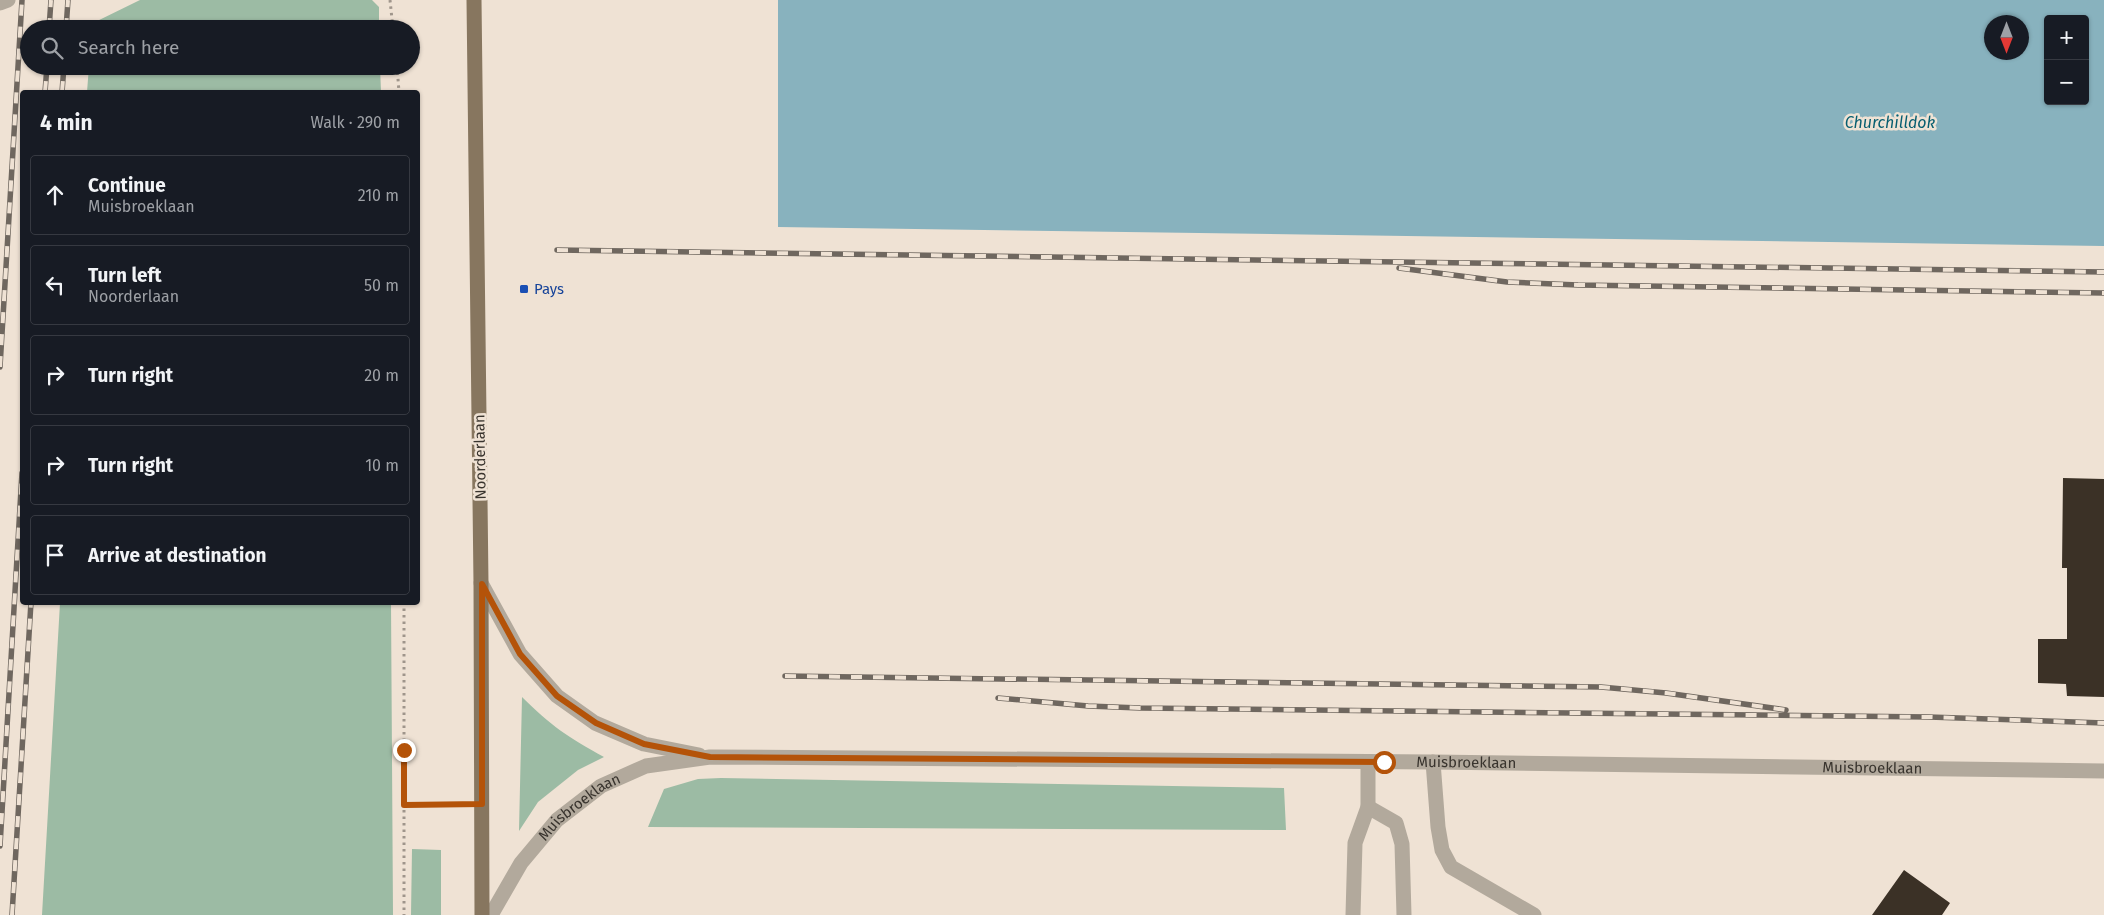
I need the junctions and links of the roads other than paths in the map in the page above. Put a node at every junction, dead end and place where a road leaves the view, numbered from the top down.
1 (8, 0) edge
2 (474, 0) edge
3 (0, 3) edge
4 (482, 584) junction
5 (710, 757) junction
6 (1368, 762) junction
7 (1433, 762) junction
8 (2104, 771) edge
9 (1368, 807) junction
10 (482, 915) edge
11 (491, 915) edge
12 (1353, 915) edge
13 (1404, 915) edge
14 (1534, 915) edge

1 - 3 street
2 - 4 main road, Noorderlaan
4 - 5 street, Muisbroeklaan
4 - 10 main road, Noorderlaan
5 - 6 street, Muisbroeklaan
5 - 11 street, Muisbroeklaan
6 - 7 street, Muisbroeklaan
6 - 9 street
7 - 8 street, Muisbroeklaan
7 - 14 street
9 - 12 street
9 - 13 street

